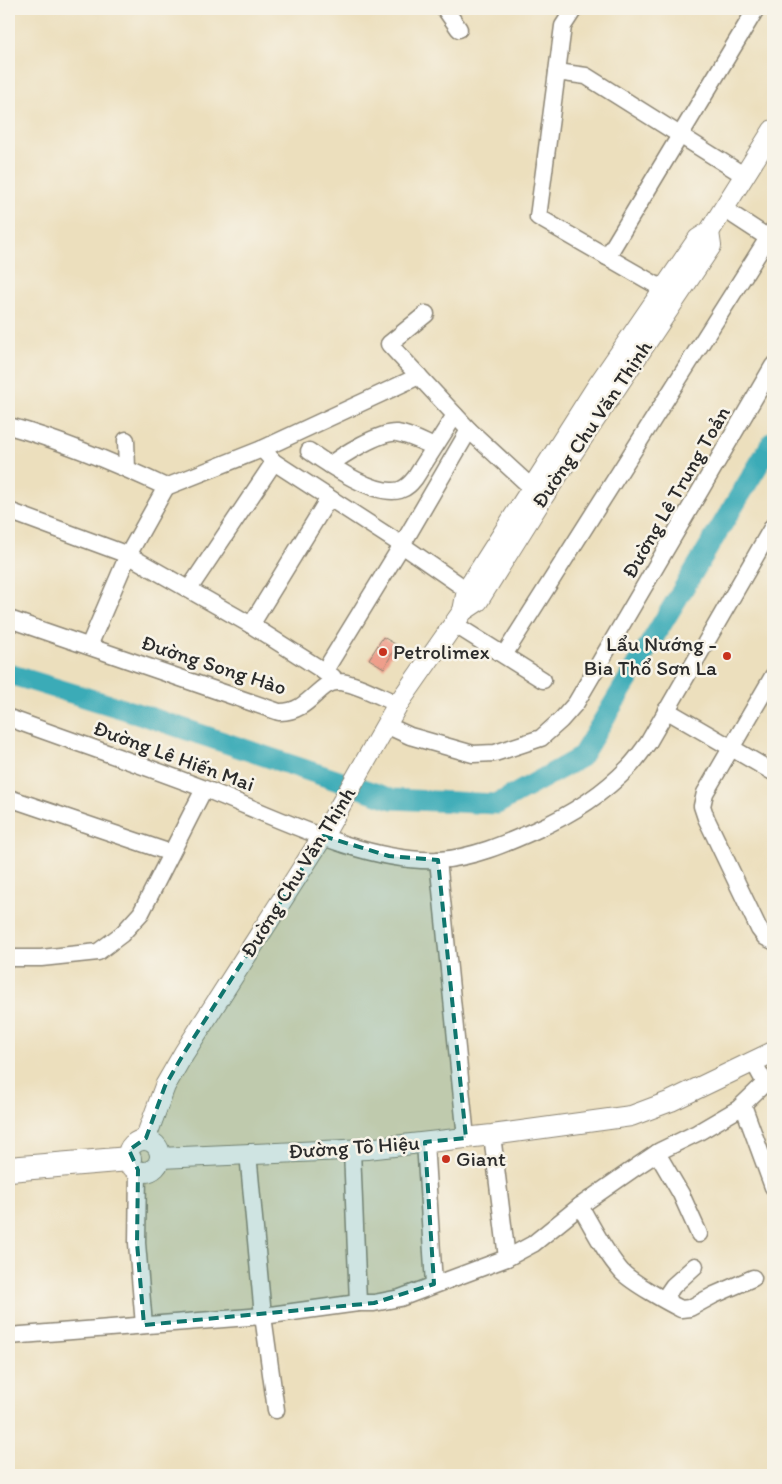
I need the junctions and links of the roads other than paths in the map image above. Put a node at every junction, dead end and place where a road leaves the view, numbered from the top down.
1 (444, 9) edge
2 (574, 9) edge
3 (756, 9) edge
4 (459, 29) dead end
5 (557, 72) junction
6 (773, 130) edge
7 (680, 136) junction
8 (745, 176) junction
9 (724, 209) junction
10 (709, 232) junction
11 (772, 236) edge
12 (607, 257) junction
13 (663, 289) junction
14 (426, 314) dead end
15 (773, 366) edge
16 (419, 376) junction
17 (455, 415) junction
18 (9, 426) edge
19 (470, 430) junction
20 (126, 440) dead end
21 (434, 447) junction
22 (262, 449) junction
23 (309, 451) dead end
24 (274, 462) junction
25 (330, 465) junction
26 (127, 469) junction
27 (166, 487) junction
28 (532, 488) junction
29 (328, 498) junction
30 (9, 511) edge
31 (773, 526) edge
32 (402, 546) junction
33 (128, 556) junction
34 (189, 589) junction
35 (467, 590) junction
36 (459, 618) junction
37 (9, 619) edge
38 (251, 625) junction
39 (89, 646) junction
40 (504, 655) junction
41 (324, 672) junction
42 (543, 680) dead end
43 (339, 681) junction
44 (771, 683) edge
45 (398, 704) junction
46 (666, 710) junction
47 (9, 718) edge
48 (386, 725) junction
49 (731, 748) junction
50 (773, 772) edge
51 (204, 789) junction
52 (9, 798) edge
53 (325, 831) junction
54 (171, 853) junction
55 (438, 860) junction
56 (773, 941) edge
57 (9, 958) edge
58 (773, 1052) edge
59 (754, 1061) junction
60 (769, 1087) edge
61 (743, 1105) junction
62 (492, 1135) junction
63 (466, 1138) junction
64 (145, 1140) junction
65 (425, 1142) junction
66 (352, 1150) junction
67 (248, 1153) junction
68 (657, 1153) junction
69 (160, 1158) junction
70 (134, 1165) junction
71 (9, 1169) edge
72 (773, 1186) edge
73 (580, 1206) junction
74 (699, 1234) dead end
75 (507, 1258) junction
76 (695, 1266) dead end
77 (753, 1278) dead end
78 (434, 1284) junction
79 (664, 1299) junction
80 (358, 1304) junction
81 (263, 1316) junction
82 (144, 1325) junction
83 (9, 1336) edge
84 (276, 1410) dead end

1 - 4 street
2 - 5 street
3 - 7 street
5 - 7 street
5 - 12 street
6 - 8 main road, Đường Chu Văn Thịnh
7 - 8 street
7 - 12 street
8 - 9 main road, Đường Chu Văn Thịnh
9 - 10 main road, Đường Chu Văn Thịnh
9 - 11 street
10 - 13 main road, Đường Chu Văn Thịnh
10 - 36 main road, Đường Chu Văn Thịnh
11 - 40 street
12 - 13 street
13 - 28 main road, Đường Chu Văn Thịnh
14 - 16 street
15 - 48 street, Đường Lê Trung Toản
16 - 17 street
16 - 22 street
17 - 19 street
17 - 21 street
18 - 26 street
19 - 28 street
19 - 32 street
20 - 26 street
21 - 25 street
21 - 25 street
22 - 24 street
22 - 27 street
23 - 25 street
24 - 29 street
24 - 34 street
26 - 27 street
27 - 33 street
28 - 35 main road, Đường Chu Văn Thịnh
29 - 32 street
29 - 38 street
30 - 33 street
31 - 46 street, Đường Lê Hiến Mai
32 - 35 street
32 - 41 street
33 - 34 street
33 - 39 street
34 - 38 street
35 - 36 main road, Đường Chu Văn Thịnh
36 - 40 street
36 - 45 main road, Đường Chu Văn Thịnh
37 - 39 street, Đường Song Hào
38 - 41 street
39 - 43 street, Đường Song Hào
40 - 42 street
41 - 43 street
43 - 45 street
44 - 49 street
45 - 48 main road, Đường Chu Văn Thịnh
46 - 49 street
46 - 55 street, Đường Lê Hiến Mai
47 - 51 street, Đường Lê Hiến Mai
48 - 53 main road, Đường Chu Văn Thịnh
49 - 50 street
49 - 56 street
51 - 53 street, Đường Lê Hiến Mai
51 - 54 street
52 - 54 street
53 - 55 street, Đường Lê Hiến Mai
53 - 64 main road, Đường Chu Văn Thịnh
54 - 57 street
55 - 63 street
58 - 59 main road, Đường Tô Hiệu
59 - 60 street
59 - 62 main road, Đường Tô Hiệu
60 - 61 street
61 - 68 street
61 - 72 street
62 - 63 main road, Đường Tô Hiệu
62 - 75 street
63 - 65 main road, Đường Tô Hiệu
64 - 69 main road
64 - 70 main road
65 - 66 main road, Đường Tô Hiệu
65 - 78 street
66 - 67 main road, Đường Tô Hiệu
66 - 80 street
67 - 69 main road, Đường Tô Hiệu
67 - 81 street
68 - 73 street
68 - 74 street
69 - 70 main road
70 - 71 highway
70 - 82 street
73 - 75 street
73 - 79 street
75 - 78 street
76 - 79 street
77 - 79 street
78 - 80 street
80 - 81 street
81 - 82 street
81 - 84 street
82 - 83 street

